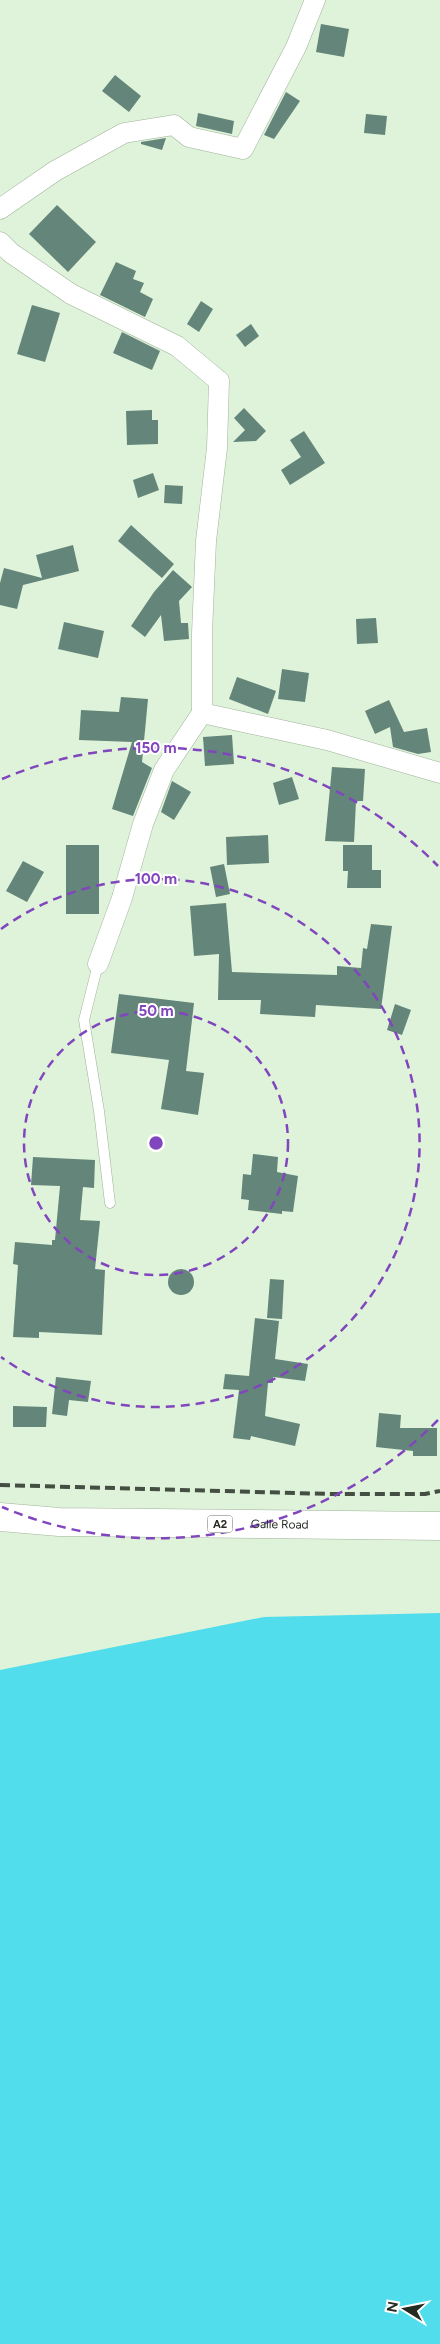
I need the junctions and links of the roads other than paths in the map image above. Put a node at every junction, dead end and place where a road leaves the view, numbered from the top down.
1 (315, 0) edge
2 (0, 209) edge
3 (0, 242) edge
4 (202, 713) junction
5 (440, 773) edge
6 (98, 964) joint
7 (110, 1203) dead end
8 (0, 1517) edge
9 (440, 1526) edge

1 - 2 street
3 - 4 street
4 - 5 street
4 - 6 street
6 - 7 lane
8 - 9 highway, Galle Road / A2

